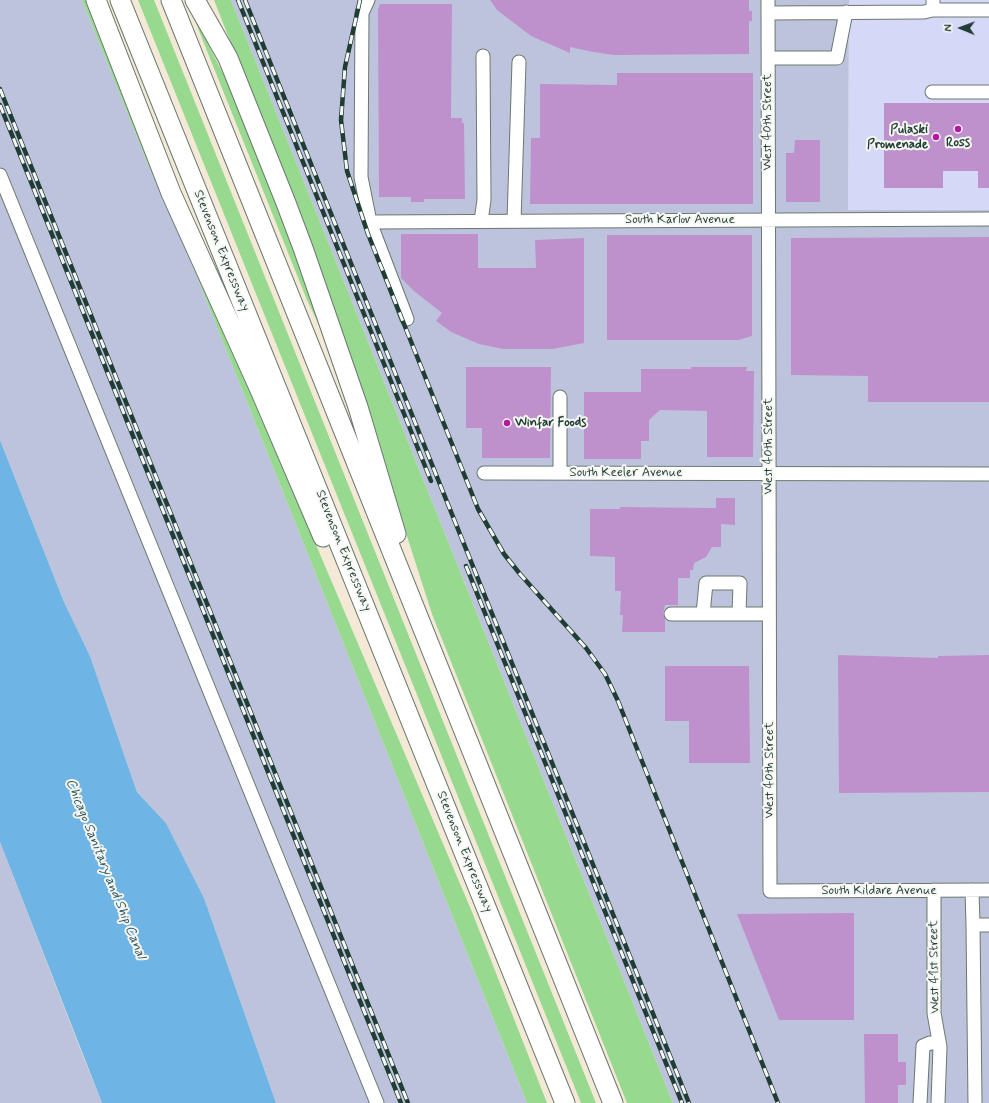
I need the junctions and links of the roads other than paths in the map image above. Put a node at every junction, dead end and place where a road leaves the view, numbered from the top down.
1 (120, 0) edge
2 (170, 0) edge
3 (194, 0) edge
4 (208, 0) edge
5 (368, 0) edge
6 (768, 0) edge
7 (933, 5) edge
8 (961, 5) edge
9 (99, 6) edge
10 (989, 10) edge
11 (846, 12) junction
12 (768, 14) junction
13 (483, 56) dead end
14 (768, 58) junction
15 (520, 62) dead end
16 (932, 92) dead end
17 (989, 92) edge
18 (248, 108) junction
19 (0, 175) edge
20 (989, 219) edge
21 (768, 220) junction
22 (482, 221) junction
23 (514, 221) junction
24 (370, 222) junction
25 (407, 318) dead end
26 (560, 397) dead end
27 (484, 473) dead end
28 (560, 473) junction
29 (769, 474) junction
30 (989, 474) edge
31 (671, 614) dead end
32 (703, 614) junction
33 (739, 614) junction
34 (769, 614) junction
35 (418, 618) junction
36 (388, 664) junction
37 (934, 890) junction
38 (972, 890) junction
39 (989, 890) edge
40 (770, 891) joint
41 (973, 925) junction
42 (989, 925) edge
43 (939, 1044) junction
44 (376, 1103) edge
45 (565, 1103) edge
46 (613, 1103) edge
47 (920, 1103) edge
48 (938, 1103) edge
49 (975, 1103) edge

1 - 36 highway, Stevenson Expressway
2 - 35 highway
3 - 18 highway
4 - 18 highway
5 - 24 street
6 - 12 street, West 40th Street
7 - 8 street
7 - 11 street
8 - 10 street
9 - 36 highway
11 - 12 street
11 - 14 street
12 - 14 street, West 40th Street
13 - 22 street
14 - 21 street, West 40th Street
15 - 23 street
16 - 17 street
18 - 35 highway
19 - 44 street
20 - 21 street, South Karlov Avenue
21 - 23 street, South Karlov Avenue
21 - 29 street, West 40th Street
22 - 23 street, South Karlov Avenue
22 - 24 street, South Karlov Avenue
24 - 25 street
26 - 28 street
27 - 28 street, South Keeler Avenue
28 - 29 street, South Keeler Avenue
29 - 30 street, South Keeler Avenue
29 - 34 street, West 40th Street
31 - 32 street
32 - 33 street
32 - 33 street
33 - 34 street
34 - 40 street, West 40th Street
35 - 46 highway
36 - 45 highway, Stevenson Expressway
37 - 38 street, South Kildare Avenue
37 - 40 street, South Kildare Avenue
37 - 43 street, West 41st Street
38 - 39 street, South Kildare Avenue
38 - 41 street
41 - 42 street
41 - 49 street
43 - 47 street
43 - 48 street, West 41st Street

